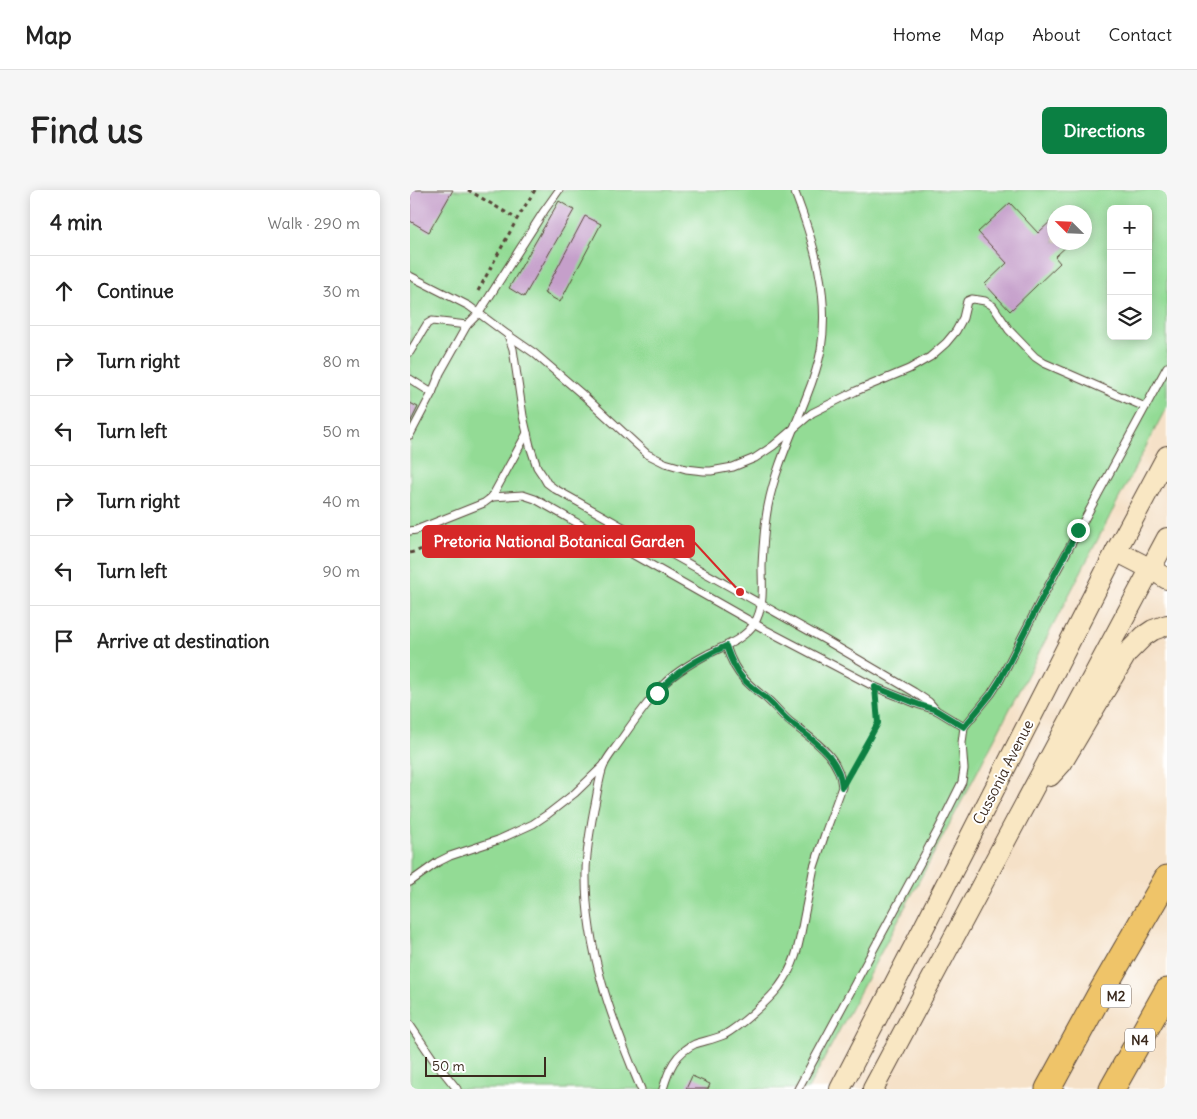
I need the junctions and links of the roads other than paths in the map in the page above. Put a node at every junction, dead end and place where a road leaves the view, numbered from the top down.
1 (559, 190) edge
2 (794, 190) edge
3 (410, 276) edge
4 (479, 313) junction
5 (467, 325) junction
6 (508, 335) junction
7 (410, 352) edge
8 (1167, 367) edge
9 (410, 378) edge
10 (432, 393) junction
11 (1146, 407) junction
12 (795, 426) junction
13 (527, 433) junction
14 (410, 435) edge
15 (1167, 456) edge
16 (492, 498) junction
17 (410, 531) edge
18 (1167, 538) edge
19 (1116, 551) junction
20 (1159, 574) edge
21 (762, 605) junction
22 (754, 624) junction
23 (1167, 625) edge
24 (726, 646) junction
25 (936, 710) junction
26 (964, 727) junction
27 (604, 764) junction
28 (1033, 788) junction
29 (1167, 878) edge
30 (410, 882) edge
31 (1167, 904) edge
32 (1167, 991) edge
33 (410, 1025) edge
34 (457, 1089) edge
35 (641, 1089) edge
36 (662, 1089) edge
37 (798, 1089) edge
38 (840, 1089) edge
39 (873, 1089) edge
40 (1048, 1089) edge
41 (1064, 1089) edge
42 (1112, 1089) edge

1 - 4 lane
2 - 12 lane
3 - 4 lane
4 - 5 lane
4 - 6 lane
5 - 7 lane
5 - 10 lane
6 - 12 lane
6 - 13 lane
8 - 11 lane
9 - 10 lane
10 - 14 lane
11 - 12 lane
11 - 26 lane
12 - 21 lane
13 - 16 lane
13 - 21 lane
15 - 19 main road, Cussonia Avenue
16 - 17 lane
16 - 22 lane
18 - 20 main road
19 - 20 main road
19 - 38 main road, Cussonia Avenue
20 - 28 main road
21 - 22 lane
21 - 25 lane
22 - 24 lane
22 - 25 lane
23 - 28 main road
24 - 27 lane
24 - 36 lane
25 - 26 lane
26 - 37 lane
27 - 30 lane
27 - 35 lane
28 - 39 main road
29 - 40 highway
31 - 41 highway, M2
32 - 42 highway, N4
33 - 34 lane

